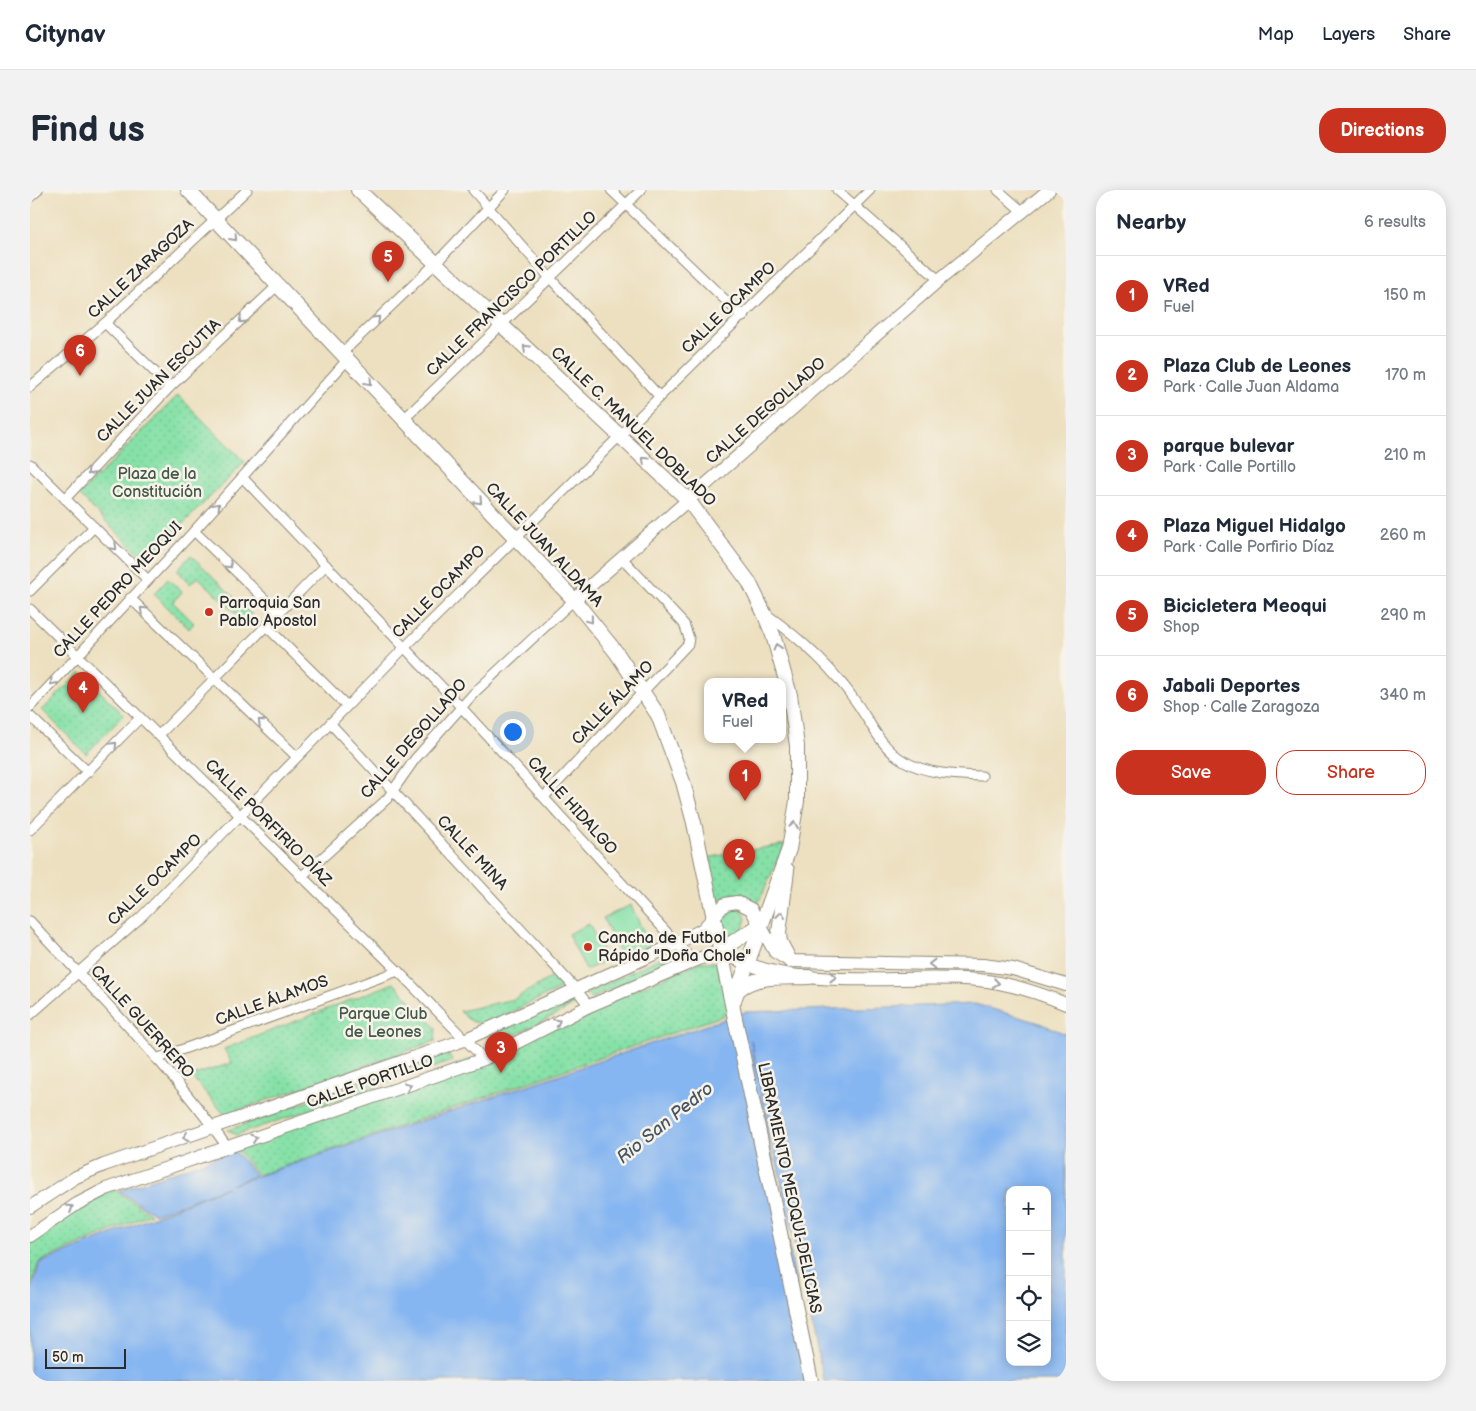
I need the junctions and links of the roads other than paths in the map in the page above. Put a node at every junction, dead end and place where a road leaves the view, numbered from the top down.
1 (38, 190) edge
2 (188, 190) edge
3 (247, 190) edge
4 (358, 190) edge
5 (473, 190) edge
6 (505, 190) edge
7 (611, 190) edge
8 (641, 190) edge
9 (837, 190) edge
10 (870, 190) edge
11 (998, 190) edge
12 (1048, 190) edge
13 (30, 197) edge
14 (626, 205) junction
15 (854, 205) junction
16 (488, 207) junction
17 (1022, 210) junction
18 (217, 218) junction
19 (436, 263) junction
20 (550, 278) junction
21 (939, 280) junction
22 (277, 286) junction
23 (743, 317) junction
24 (105, 323) junction
25 (502, 325) junction
26 (345, 356) junction
27 (30, 387) edge
28 (170, 387) junction
29 (659, 396) junction
30 (403, 420) junction
31 (619, 436) junction
32 (30, 464) edge
33 (243, 478) junction
34 (65, 499) junction
35 (688, 500) junction
36 (94, 527) junction
37 (194, 531) junction
38 (514, 538) junction
39 (622, 558) junction
40 (326, 565) junction
41 (148, 580) junction
42 (30, 591) edge
43 (130, 598) junction
44 (574, 600) junction
45 (30, 609) edge
46 (764, 613) junction
47 (279, 614) junction
48 (266, 626) junction
49 (404, 648) junction
50 (76, 656) junction
51 (215, 678) junction
52 (786, 678) edge
53 (786, 678) edge
54 (644, 692) junction
55 (346, 705) junction
56 (30, 707) edge
57 (461, 707) junction
58 (140, 718) junction
59 (32, 721) edge
60 (330, 723) junction
61 (159, 735) junction
62 (296, 756) junction
63 (88, 772) junction
64 (982, 776) dead end
65 (393, 791) junction
66 (544, 797) junction
67 (240, 816) junction
68 (30, 830) edge
69 (789, 849) junction
70 (301, 877) junction
71 (713, 917) junction
72 (30, 921) edge
73 (759, 926) junction
74 (676, 944) junction
75 (720, 950) junction
76 (692, 960) junction
77 (790, 961) junction
78 (746, 965) junction
79 (398, 971) junction
80 (78, 973) junction
81 (809, 977) junction
82 (1066, 985) edge
83 (576, 989) junction
84 (735, 1000) junction
85 (1066, 1004) edge
86 (589, 1006) junction
87 (30, 1016) edge
88 (464, 1040) junction
89 (156, 1059) junction
90 (484, 1059) junction
91 (214, 1127) junction
92 (227, 1147) junction
93 (30, 1207) edge
94 (30, 1236) edge
95 (812, 1381) edge

1 - 13 street
2 - 18 main road, CALLE JUAN ALDAMA
3 - 18 street, CALLE ZARAGOZA
4 - 19 main road, CALLE C. MANUEL DOBLADO
5 - 16 street
6 - 16 street, CALLE PEDRO MEOQUI
7 - 14 street
8 - 14 street, CALLE FRANCISCO PORTILLO
9 - 15 street
10 - 15 street, CALLE OCAMPO
11 - 17 street
12 - 17 street, CALLE DEGOLLADO
14 - 20 street, CALLE FRANCISCO PORTILLO
14 - 23 street
15 - 21 street
15 - 23 street, CALLE OCAMPO
16 - 19 street, CALLE PEDRO MEOQUI
16 - 20 street
17 - 21 street, CALLE DEGOLLADO
18 -> 22 main road, CALLE JUAN ALDAMA
18 - 24 street, CALLE ZARAGOZA
19 - 25 main road, CALLE C. MANUEL DOBLADO
26 -> 19 street, CALLE PEDRO MEOQUI
20 - 25 street, CALLE FRANCISCO PORTILLO
20 - 29 street
21 - 35 street, CALLE DEGOLLADO
22 - 26 main road, CALLE JUAN ALDAMA
22 -> 28 street, CALLE JUAN ESCUTIA
23 - 29 street, CALLE OCAMPO
24 - 27 street, CALLE ZARAGOZA
24 - 28 street
25 - 30 street, CALLE FRANCISCO PORTILLO
31 -> 25 main road, CALLE C. MANUEL DOBLADO
26 -> 30 main road, CALLE JUAN ALDAMA
26 - 33 street, CALLE PEDRO MEOQUI
28 -> 34 street, CALLE JUAN ESCUTIA
29 - 31 street, CALLE OCAMPO
30 -> 38 main road, CALLE JUAN ALDAMA
35 -> 31 main road, CALLE C. MANUEL DOBLADO
31 - 38 street, CALLE OCAMPO
32 - 34 street
37 -> 33 street, CALLE PEDRO MEOQUI
33 - 40 street, CALLE HIDALGO
34 - 36 street
35 - 39 street, CALLE DEGOLLADO
35 - 46 main road, CALLE C. MANUEL DOBLADO
36 -> 41 street
36 - 42 street
37 - 41 street, CALLE PEDRO MEOQUI
37 -> 47 street
38 - 44 main road, CALLE JUAN ALDAMA
38 - 49 street, CALLE OCAMPO
39 - 44 street, CALLE DEGOLLADO
39 - 54 street, CALLE ÁLAMO
40 - 47 street
40 - 49 street, CALLE HIDALGO
41 - 43 street, CALLE PEDRO MEOQUI
43 - 50 street, CALLE PEDRO MEOQUI
51 -> 43 street
44 -> 54 main road, CALLE JUAN ALDAMA
44 - 57 street, CALLE DEGOLLADO
45 - 50 street, CALLE PORFIRIO DÍAZ
53 -> 46 main road, CALLE C. MANUEL DOBLADO
46 - 64 street
47 - 48 street
48 - 51 street
48 - 55 street
49 - 55 street, CALLE OCAMPO
49 - 57 street, CALLE HIDALGO
50 -> 56 street, CALLE PEDRO MEOQUI
50 - 58 street, CALLE PORFIRIO DÍAZ
51 - 61 street
62 -> 51 street
69 -> 52 main road, CALLE C. MANUEL DOBLADO
54 - 66 street, CALLE ÁLAMO
54 - 71 main road, CALLE JUAN ALDAMA
55 - 60 street, CALLE OCAMPO
57 - 65 street, CALLE DEGOLLADO
57 - 66 street, CALLE HIDALGO
58 - 61 street, CALLE PORFIRIO DÍAZ
63 -> 58 street
59 - 63 street
60 - 62 street, CALLE OCAMPO
60 - 65 street, CALLE MINA
61 - 67 street, CALLE PORFIRIO DÍAZ
62 - 67 street, CALLE OCAMPO
63 - 68 street
65 - 70 street, CALLE DEGOLLADO
65 - 83 street, CALLE MINA
66 - 74 street, CALLE HIDALGO
67 - 70 street, CALLE PORFIRIO DÍAZ
67 - 80 street, CALLE OCAMPO
69 - 73 main road, CALLE C. MANUEL DOBLADO
77 -> 69 main road
70 - 79 street, CALLE PORFIRIO DÍAZ
71 - 73 street, CALLE PORTILLO
71 - 74 street, CALLE PORTILLO
71 - 75 main road, CALLE JUAN ALDAMA
72 - 80 street, CALLE GUERRERO
73 - 75 main road
73 - 77 street, CALLE PORTILLO
73 - 78 main road, CALLE C. MANUEL DOBLADO
74 - 76 street, CALLE HIDALGO
74 - 83 street, CALLE PORTILLO
75 - 76 street, CALLE PORTILLO
75 - 78 street
75 - 84 main road, CALLE JUAN ALDAMA
76 - 86 street, CALLE PORTILLO
82 -> 77 street
78 - 81 street
78 - 84 main road, CALLE C. MANUEL DOBLADO
79 - 88 street, CALLE PORFIRIO DÍAZ
79 - 89 street, CALLE ÁLAMOS
80 - 87 street, CALLE OCAMPO
80 - 89 street, CALLE GUERRERO
81 - 84 main road
81 -> 85 street
83 - 86 street, CALLE MINA
83 - 88 street, CALLE PORTILLO
84 - 95 main road, LIBRAMIENTO MEOQUI-DELICIAS
90 -> 86 street, CALLE PORTILLO
88 - 90 street, CALLE PORFIRIO DÍAZ
88 - 91 street, CALLE PORTILLO
89 - 91 street, CALLE GUERRERO
92 -> 90 street, CALLE PORTILLO
91 - 92 street, CALLE GUERRERO
91 -> 93 street, CALLE PORTILLO
94 -> 92 street, CALLE PORTILLO

